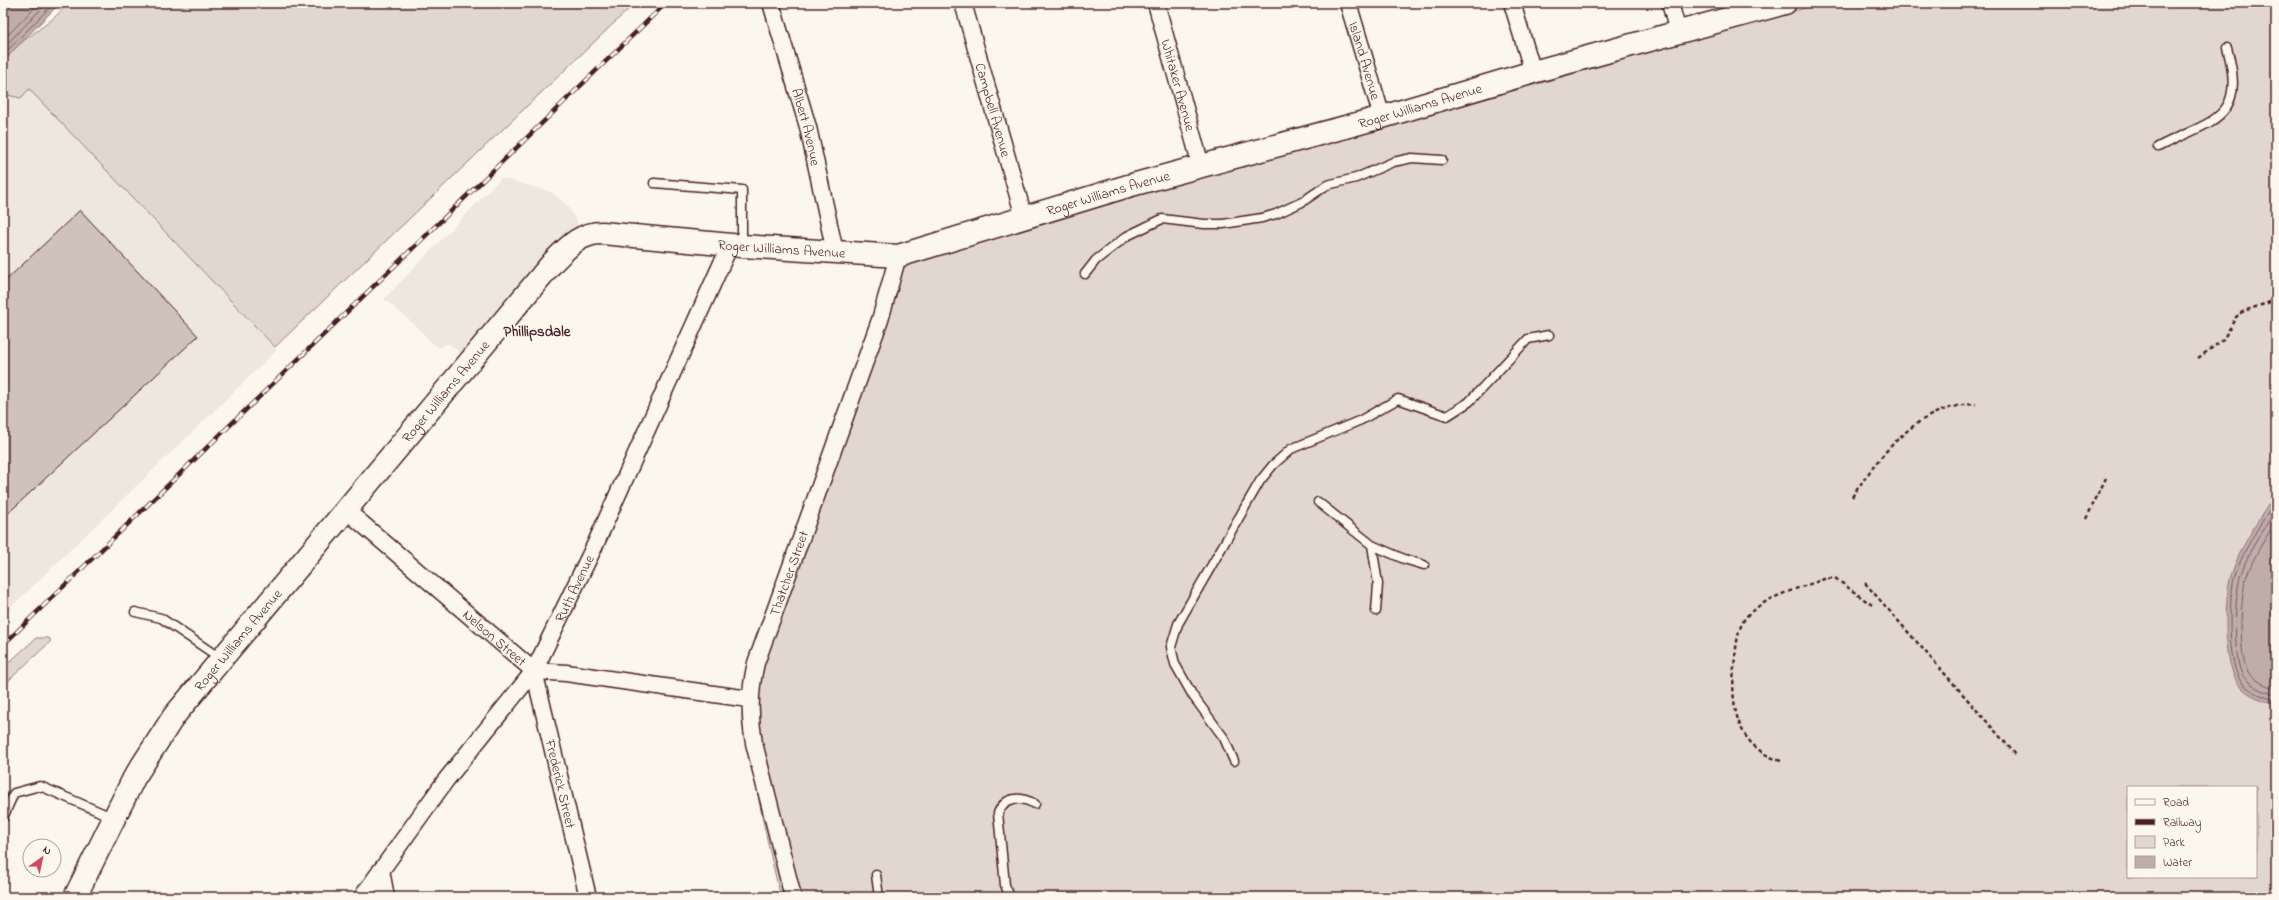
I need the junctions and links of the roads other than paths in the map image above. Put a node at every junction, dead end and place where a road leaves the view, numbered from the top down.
1 (771, 3) edge
2 (964, 3) edge
3 (1156, 3) edge
4 (1348, 3) edge
5 (1512, 3) edge
6 (1670, 3) edge
7 (1785, 3) edge
8 (1678, 32) junction
9 (2227, 48) dead end
10 (1533, 72) junction
11 (1382, 117) junction
12 (2158, 147) dead end
13 (1442, 160) dead end
14 (1201, 166) junction
15 (654, 183) dead end
16 (1024, 217) junction
17 (736, 246) junction
18 (835, 252) junction
19 (898, 256) junction
20 (1085, 274) dead end
21 (1549, 335) dead end
22 (1318, 502) dead end
23 (346, 510) junction
24 (1372, 545) junction
25 (1424, 565) dead end
26 (1376, 611) dead end
27 (135, 612) dead end
28 (220, 658) junction
29 (534, 671) junction
30 (750, 699) junction
31 (1234, 760) dead end
32 (1035, 804) dead end
33 (3, 818) edge
34 (114, 818) junction
35 (380, 870) junction
36 (876, 875) dead end
37 (74, 897) edge
38 (362, 897) edge
39 (386, 897) edge
40 (588, 897) edge
41 (793, 897) edge
42 (879, 897) edge
43 (1010, 897) edge

1 - 18 street, Albert Avenue
2 - 16 street, Campbell Avenue
3 - 14 street, Whitaker Avenue
4 - 11 street, Island Avenue
5 - 10 street
6 - 8 street
7 - 8 main road, Roger Williams Avenue
8 - 10 main road, Roger Williams Avenue
9 - 12 lane
10 - 11 main road, Roger Williams Avenue
11 - 14 main road, Roger Williams Avenue
13 - 20 lane
14 - 16 main road, Roger Williams Avenue
15 - 17 lane
16 - 19 main road, Roger Williams Avenue
17 - 18 main road, Roger Williams Avenue
17 - 23 main road, Roger Williams Avenue
17 - 29 street, Ruth Avenue
18 - 19 main road, Roger Williams Avenue
19 - 30 street, Thatcher Street
21 - 31 lane
22 - 24 lane
23 - 28 main road, Roger Williams Avenue
23 - 29 street, Nelson Street
24 - 25 lane
24 - 26 lane
27 - 28 lane
28 - 34 main road, Roger Williams Avenue
29 - 30 street, Nelson Street
29 - 35 street, Ruth Avenue
29 - 40 street, Frederick Street
30 - 41 street, Thatcher Street
32 - 43 lane
33 - 34 lane
34 - 37 main road, Roger Williams Avenue
35 - 38 street, Ruth Avenue
35 - 39 street
36 - 42 lane

